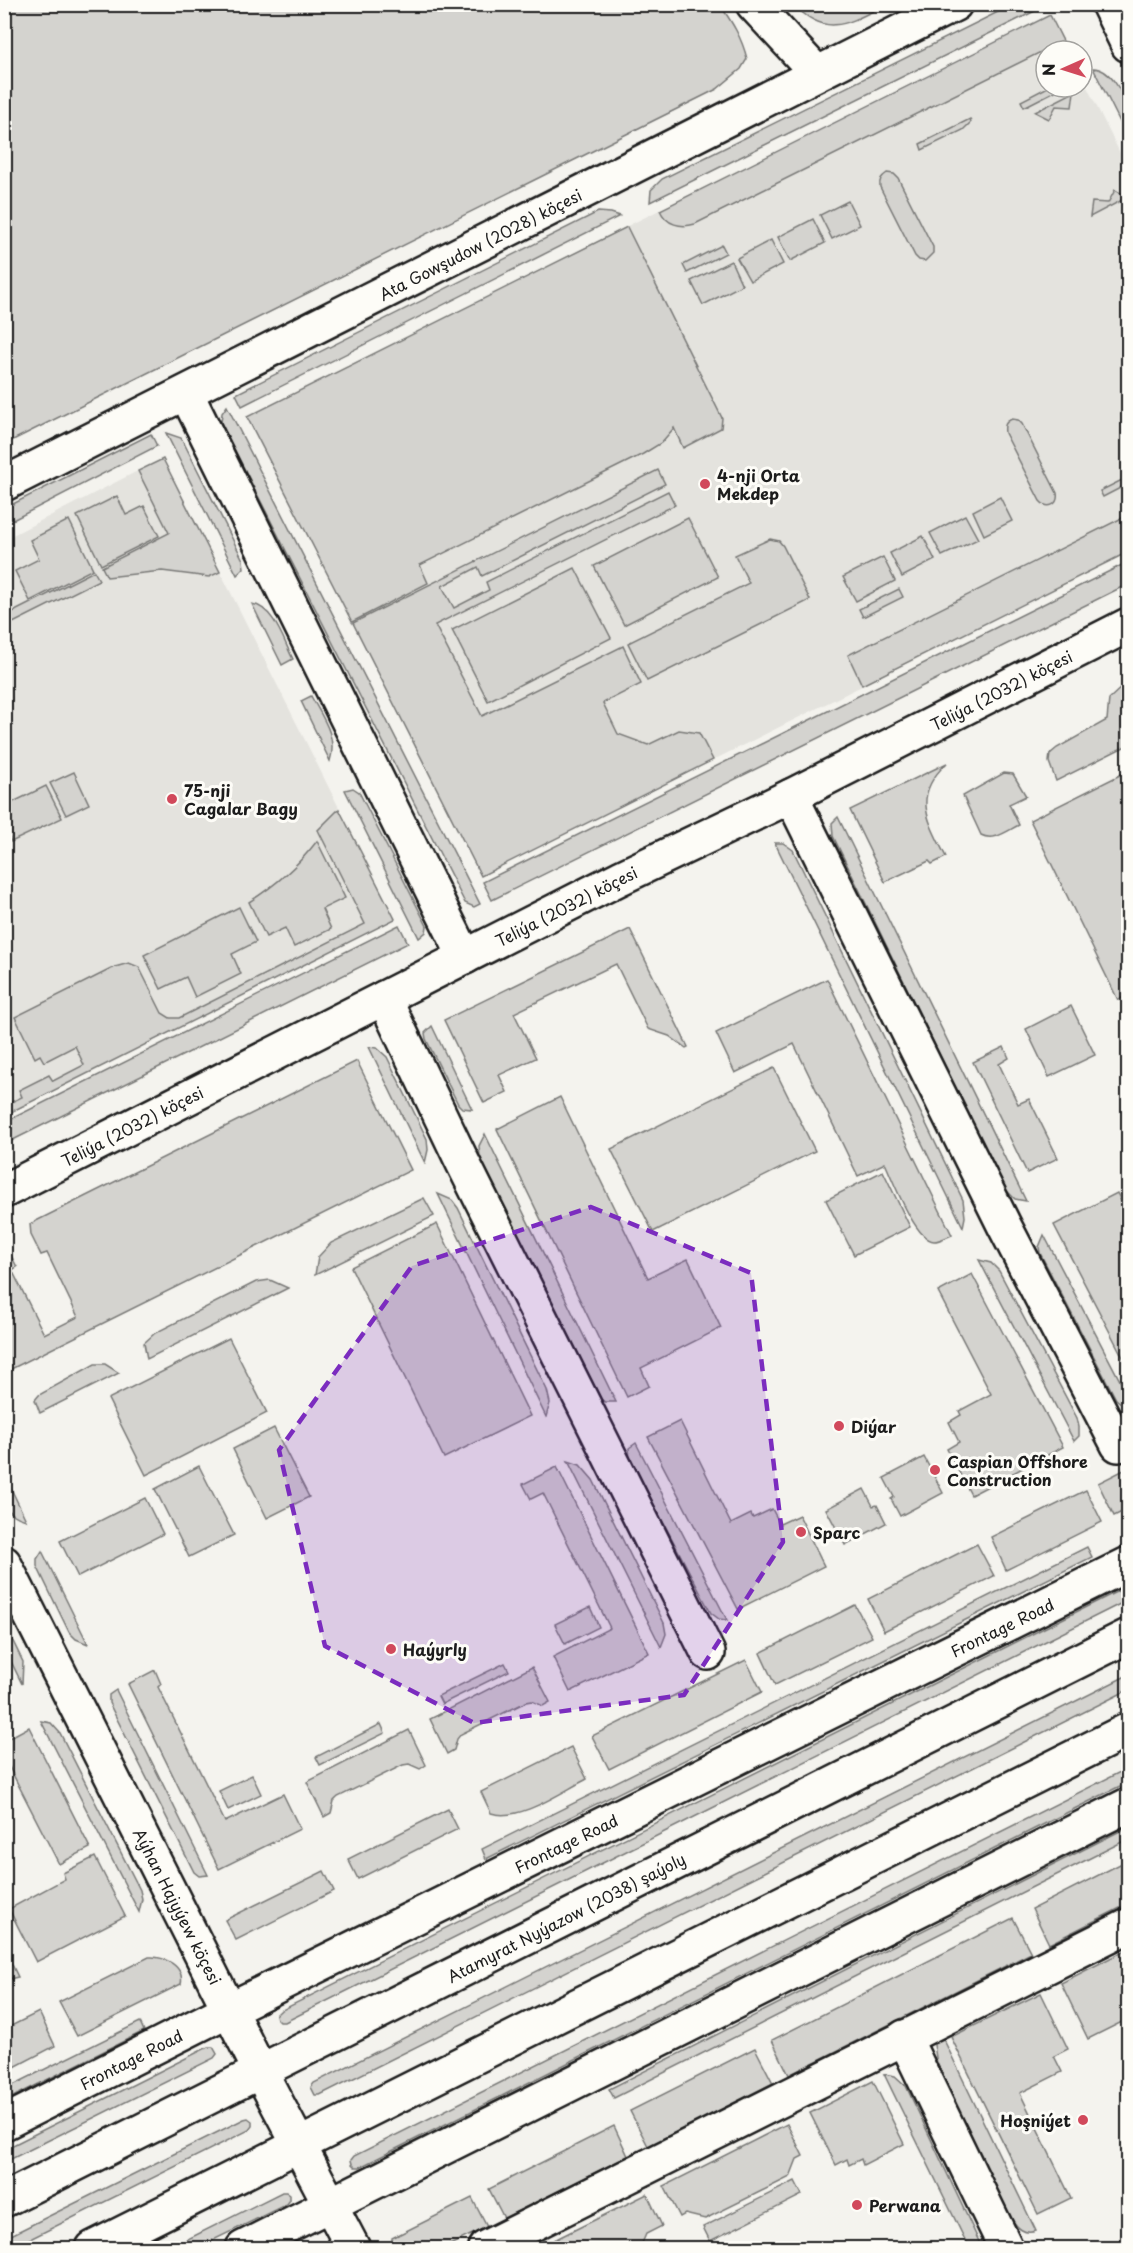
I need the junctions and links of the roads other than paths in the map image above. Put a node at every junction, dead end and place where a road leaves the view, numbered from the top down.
1 (753, 4) edge
2 (956, 4) edge
3 (1108, 4) edge
4 (1128, 45) edge
5 (817, 73) junction
6 (186, 393) junction
7 (4, 484) edge
8 (1128, 625) edge
9 (791, 796) junction
10 (465, 957) junction
11 (384, 998) junction
12 (4, 1191) edge
13 (1118, 1445) dead end
14 (4, 1563) edge
15 (1128, 1564) edge
16 (1128, 1636) edge
17 (708, 1653) dead end
18 (1128, 1730) edge
19 (1128, 1805) edge
20 (1128, 1926) edge
21 (230, 2009) junction
22 (904, 2037) junction
23 (260, 2071) junction
24 (4, 2123) edge
25 (299, 2146) junction
26 (4, 2200) edge
27 (331, 2205) junction
28 (93, 2248) edge
29 (243, 2248) edge
30 (353, 2248) edge
31 (485, 2248) edge
32 (1006, 2248) edge

1 - 5 street
2 - 5 street, Ata Gowşudow (2028) köçesi
3 - 4 street
5 - 6 street, Ata Gowşudow (2028) köçesi
6 - 7 street, Ata Gowşudow (2028) köçesi
6 - 10 street
8 - 9 street, Teliýa (2032) köçesi
9 - 10 street, Teliýa (2032) köçesi
9 - 13 street
10 - 11 street, Teliýa (2032) köçesi
11 - 12 street, Teliýa (2032) köçesi
11 - 17 street
14 - 21 street, Aýhan Hajyýew köçesi
15 - 21 street, Frontage Road
16 - 23 street, Atamyrat Nyýazow (2038) şaýoly
18 - 25 street
19 - 27 street
20 - 22 street
21 - 23 street, Aýhan Hajyýew köçesi
21 - 24 street, Frontage Road
22 - 31 street
22 - 32 street
23 - 25 street, Aýhan Hajyýew köçesi
23 - 26 street, Atamyrat Nyýazow (2038) şaýoly
25 - 27 street, Aýhan Hajyýew köçesi
25 - 28 street
27 - 29 street
27 - 30 street, Aýhan Hajyýew köçesi

